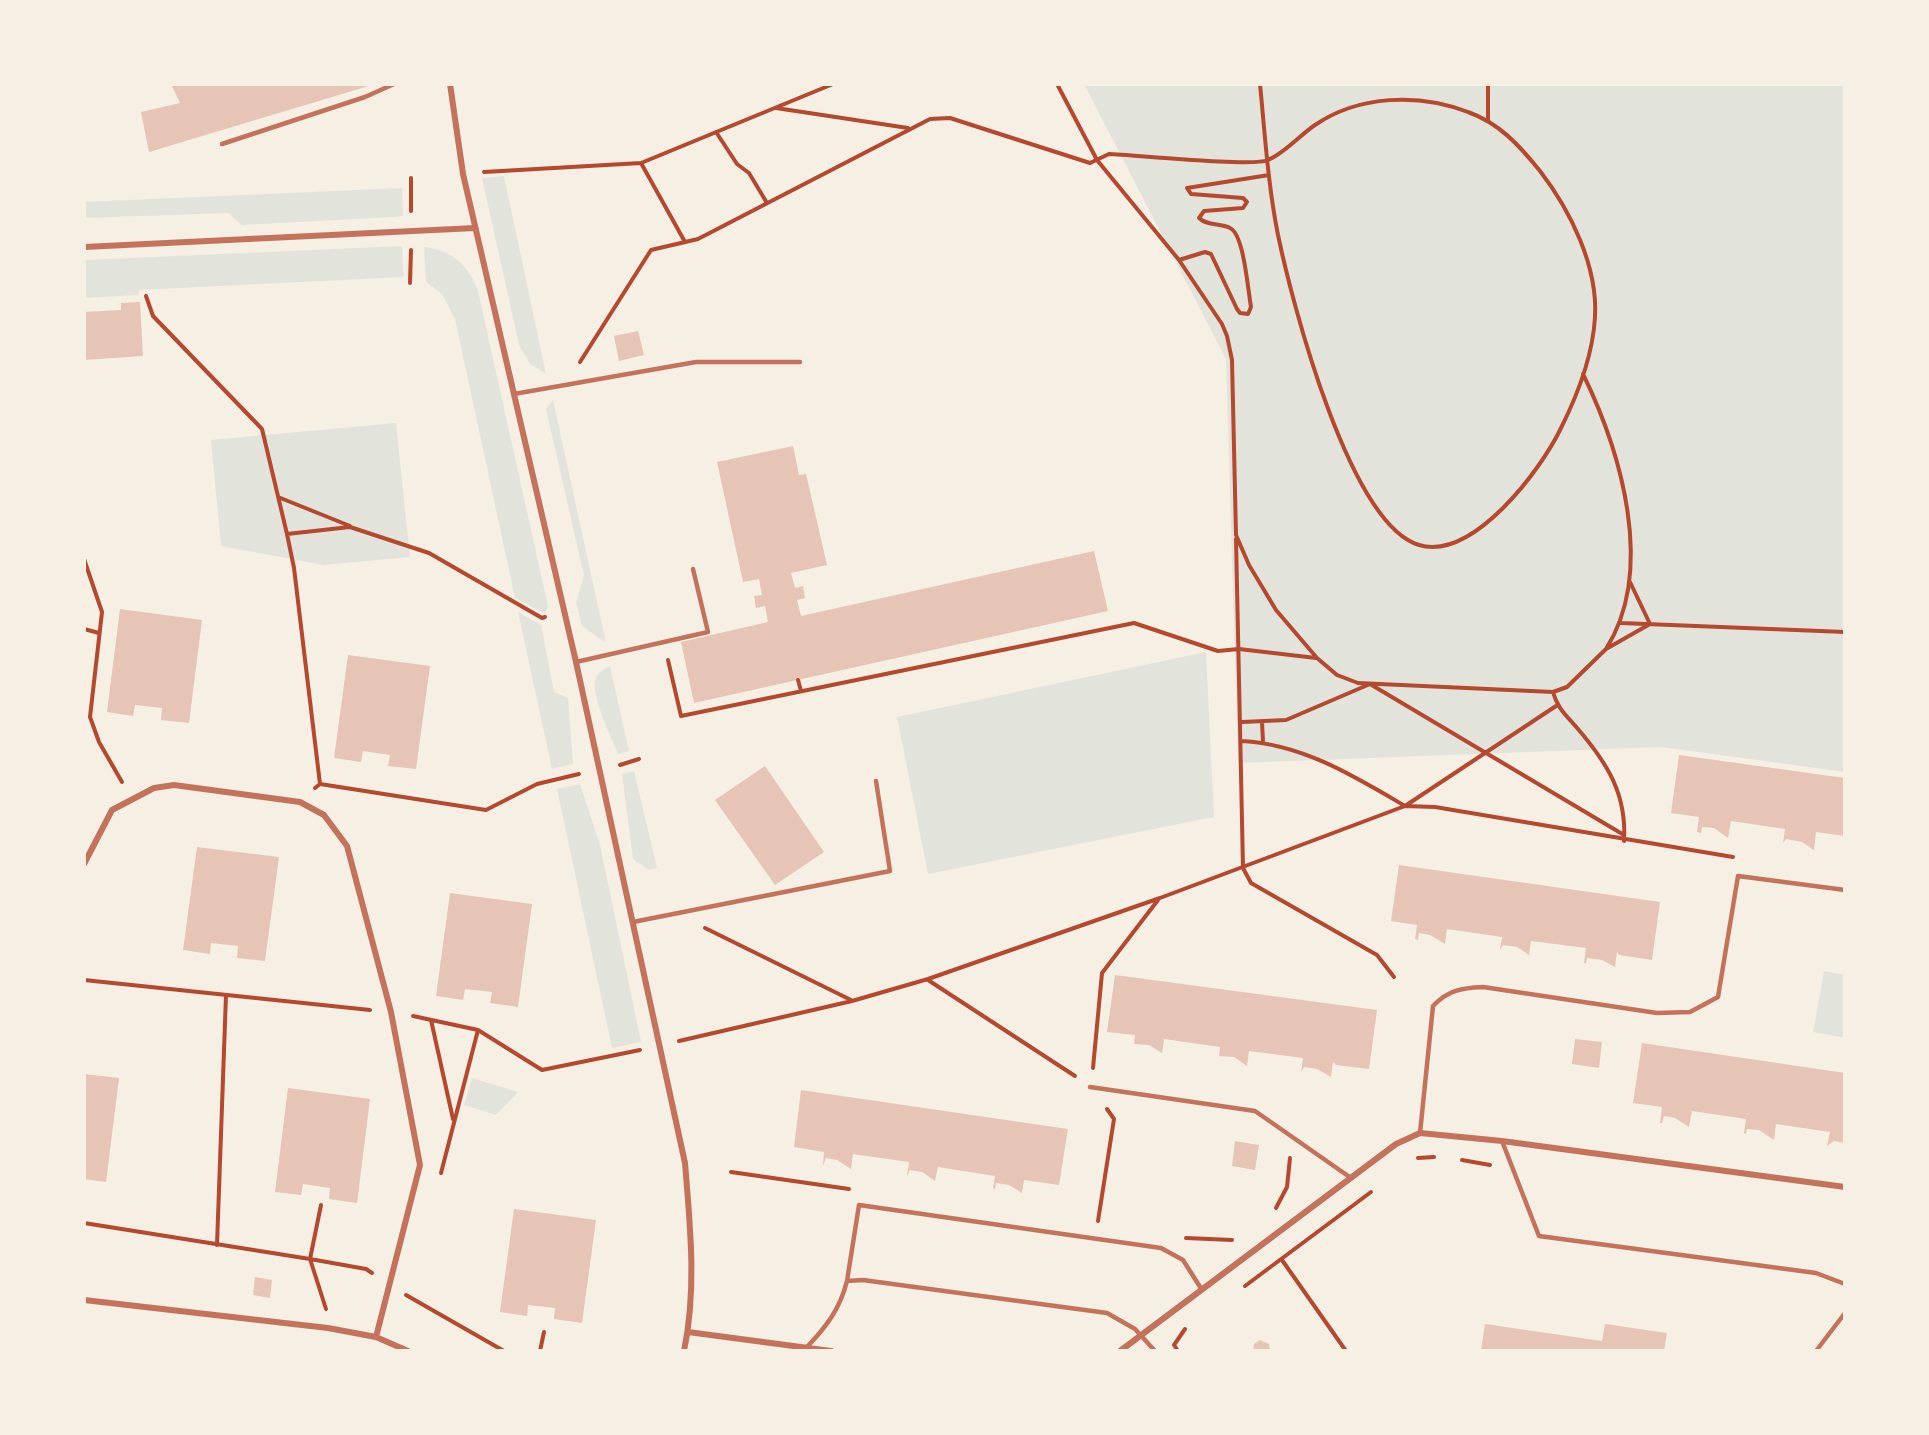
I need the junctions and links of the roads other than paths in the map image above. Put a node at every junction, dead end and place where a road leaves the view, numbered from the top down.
1 (394, 84) edge
2 (450, 84) edge
3 (222, 144) dead end
4 (475, 228) junction
5 (84, 247) edge
6 (800, 363) dead end
7 (514, 394) junction
8 (693, 569) dead end
9 (576, 662) junction
10 (876, 781) dead end
11 (84, 864) edge
12 (1845, 890) edge
13 (633, 922) junction
14 (1090, 1086) road end
15 (1420, 1133) junction
16 (1502, 1141) junction
17 (1351, 1178) junction
18 (1845, 1187) edge
19 (847, 1281) junction
20 (1845, 1284) edge
21 (1202, 1290) junction
22 (84, 1300) edge
23 (1845, 1313) edge
24 (688, 1332) junction
25 (1141, 1336) junction
26 (376, 1337) junction
27 (807, 1347) junction
28 (408, 1351) edge
29 (684, 1351) edge
30 (831, 1351) edge
31 (1120, 1351) edge
32 (1155, 1351) edge
33 (1816, 1351) edge

1 - 3 lane
2 - 4 street
4 - 5 street
4 - 7 street
6 - 7 lane
7 - 9 street
8 - 9 lane
9 - 13 street
10 - 13 lane
11 - 26 street
12 - 15 lane
13 - 24 street
14 - 17 lane
15 - 16 street
15 - 17 street
16 - 18 street
16 - 20 lane
17 - 21 street
19 - 21 lane
19 - 25 lane
19 - 27 lane
21 - 25 street
22 - 26 street
23 - 33 lane
24 - 27 street
24 - 29 street
25 - 31 street
25 - 32 lane
26 - 28 street
27 - 30 street

